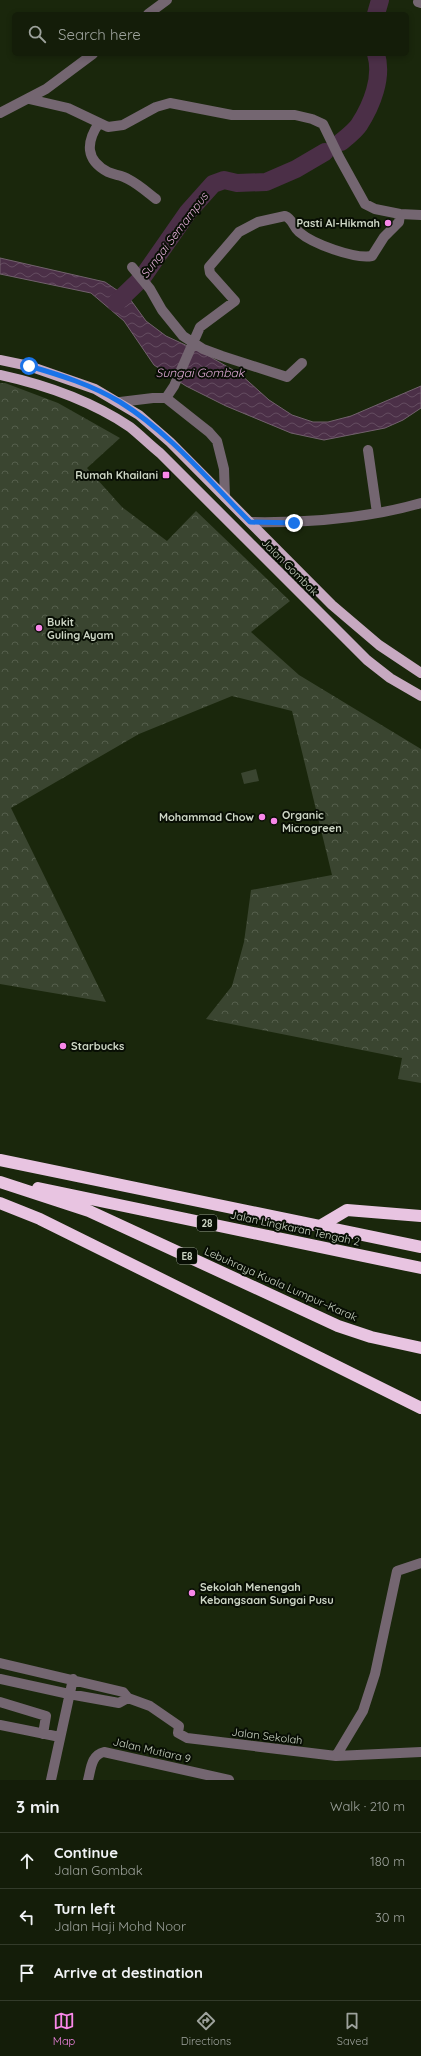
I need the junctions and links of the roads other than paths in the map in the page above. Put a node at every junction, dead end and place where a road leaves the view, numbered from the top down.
1 (167, 0) edge
2 (419, 0) edge
3 (421, 4) edge
4 (151, 12) edge
5 (90, 56) edge
6 (29, 99) junction
7 (0, 113) edge
8 (99, 124) junction
9 (156, 199) dead end
10 (400, 214) junction
11 (421, 215) edge
12 (135, 269) dead end
13 (193, 343) junction
14 (0, 360) edge
15 (302, 363) dead end
16 (0, 375) edge
17 (166, 398) junction
18 (120, 402) junction
19 (368, 450) dead end
20 (225, 497) junction
21 (421, 502) edge
22 (377, 513) junction
23 (250, 522) junction
24 (421, 673) edge
25 (421, 696) edge
26 (0, 1160) edge
27 (0, 1181) edge
28 (0, 1203) edge
29 (421, 1216) edge
30 (320, 1226) junction
31 (421, 1247) edge
32 (421, 1268) edge
33 (421, 1348) edge
34 (421, 1408) edge
35 (421, 1563) edge
36 (0, 1663) edge
37 (0, 1678) edge
38 (73, 1679) junction
39 (69, 1694) junction
40 (128, 1698) junction
41 (0, 1702) edge
42 (0, 1725) edge
43 (43, 1734) junction
44 (60, 1737) junction
45 (421, 1752) edge
46 (336, 1756) junction
47 (51, 1780) edge
48 (88, 1780) edge
49 (229, 1780) edge

1 - 4 street
2 - 3 street
5 - 6 street
6 - 7 street
6 - 8 street
8 - 9 street
8 - 10 street
10 - 11 street
10 - 13 street
12 - 13 street
13 - 15 street
13 - 17 street
14 - 18 main road, Jalan Gombak
16 - 25 main road, Jalan Gombak
17 - 18 street
17 - 20 street
18 - 20 main road, Jalan Gombak
19 - 22 street
20 - 23 main road, Jalan Gombak
21 - 22 street
22 - 23 street
23 - 24 main road, Jalan Gombak
26 - 30 highway, Jalan Lingkaran Tengah 2 / 28
27 - 32 highway, Jalan Lingkaran Tengah 2 / 28
27 - 33 highway, Lebuhraya Kuala Lumpur–Karak / E8
28 - 34 highway
29 - 30 highway
30 - 31 highway, Jalan Lingkaran Tengah 2 / 28
35 - 46 street
36 - 38 street
37 - 39 street
38 - 39 street
38 - 40 street
39 - 40 street
39 - 44 street
40 - 46 street, Jalan Sekolah
41 - 43 street
42 - 43 street
43 - 44 street
44 - 47 street
45 - 46 street, Jalan Sekolah
48 - 49 street, Jalan Mutiara 9

